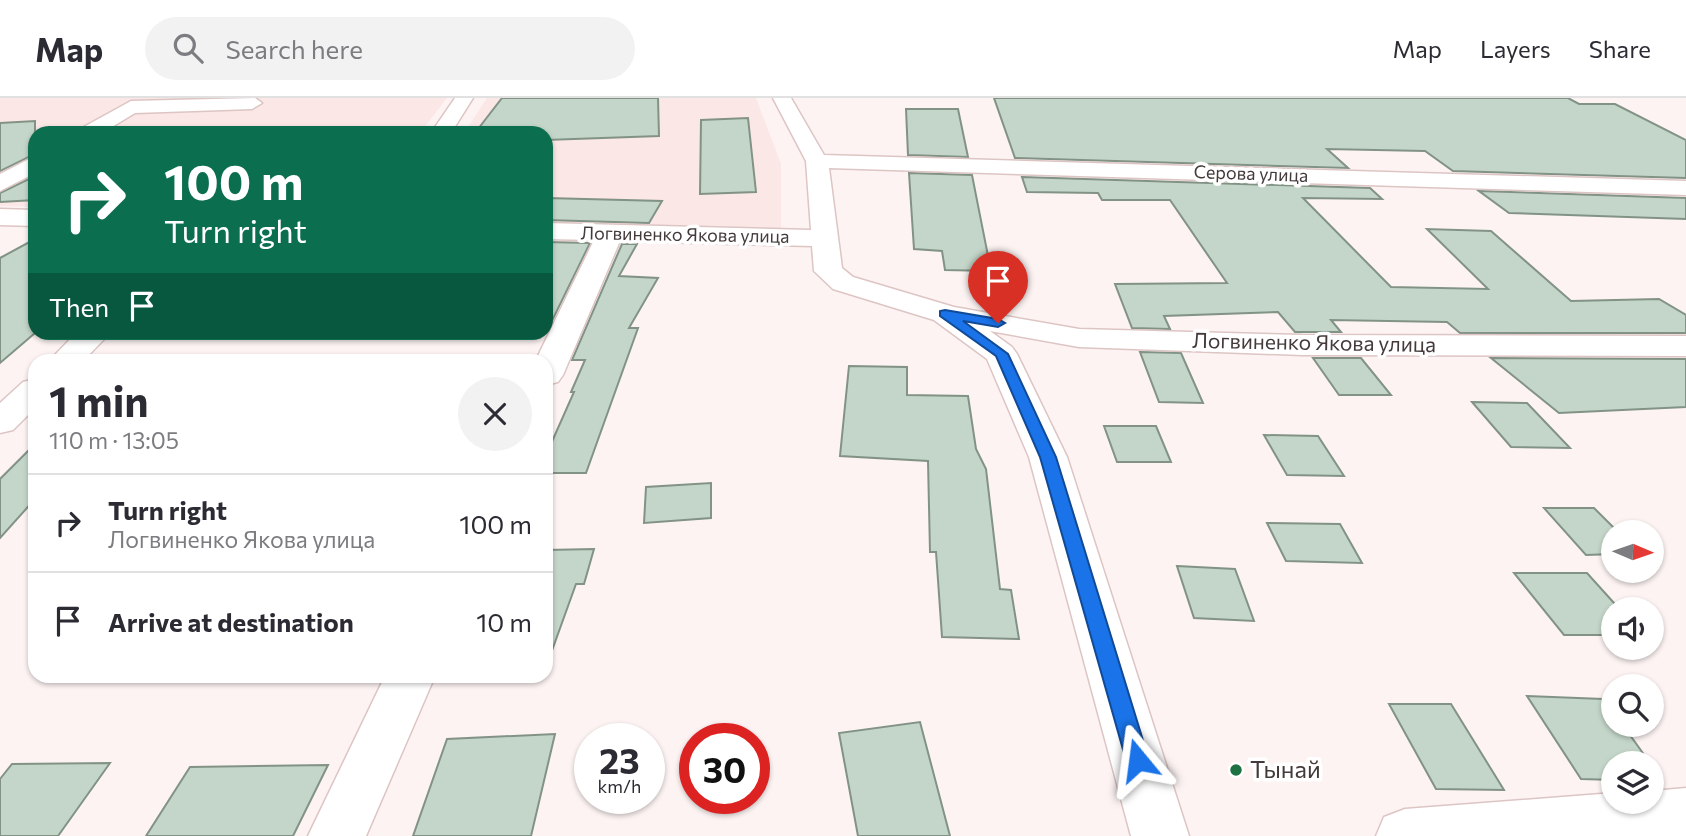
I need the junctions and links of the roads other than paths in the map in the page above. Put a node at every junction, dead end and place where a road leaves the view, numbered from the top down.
1 (464, 98) edge
2 (782, 98) edge
3 (256, 100) edge
4 (221, 125) dead end
5 (99, 126) edge
6 (446, 126) edge
7 (817, 161) junction
8 (28, 167) edge
9 (0, 184) edge
10 (1686, 188) edge
11 (0, 217) edge
12 (28, 218) edge
13 (553, 231) edge
14 (610, 234) junction
15 (824, 238) junction
16 (945, 314) junction
17 (87, 340) edge
18 (1686, 346) edge
19 (72, 354) edge
20 (553, 359) edge
21 (28, 396) edge
22 (0, 422) edge
23 (407, 683) edge
24 (1686, 814) edge
25 (337, 836) edge
26 (1160, 836) edge
27 (1405, 836) edge

1 - 6 street
2 - 7 street
3 - 4 street
3 - 5 street
7 - 10 street, Серова улица
7 - 15 street
8 - 9 street
11 - 12 street
13 - 14 street, Логвиненко Якова улица
14 - 15 street, Логвиненко Якова улица
14 - 20 street
15 - 16 street
16 - 18 street, Логвиненко Якова улица
16 - 26 street
17 - 19 street
21 - 22 street
23 - 25 street
24 - 27 street

